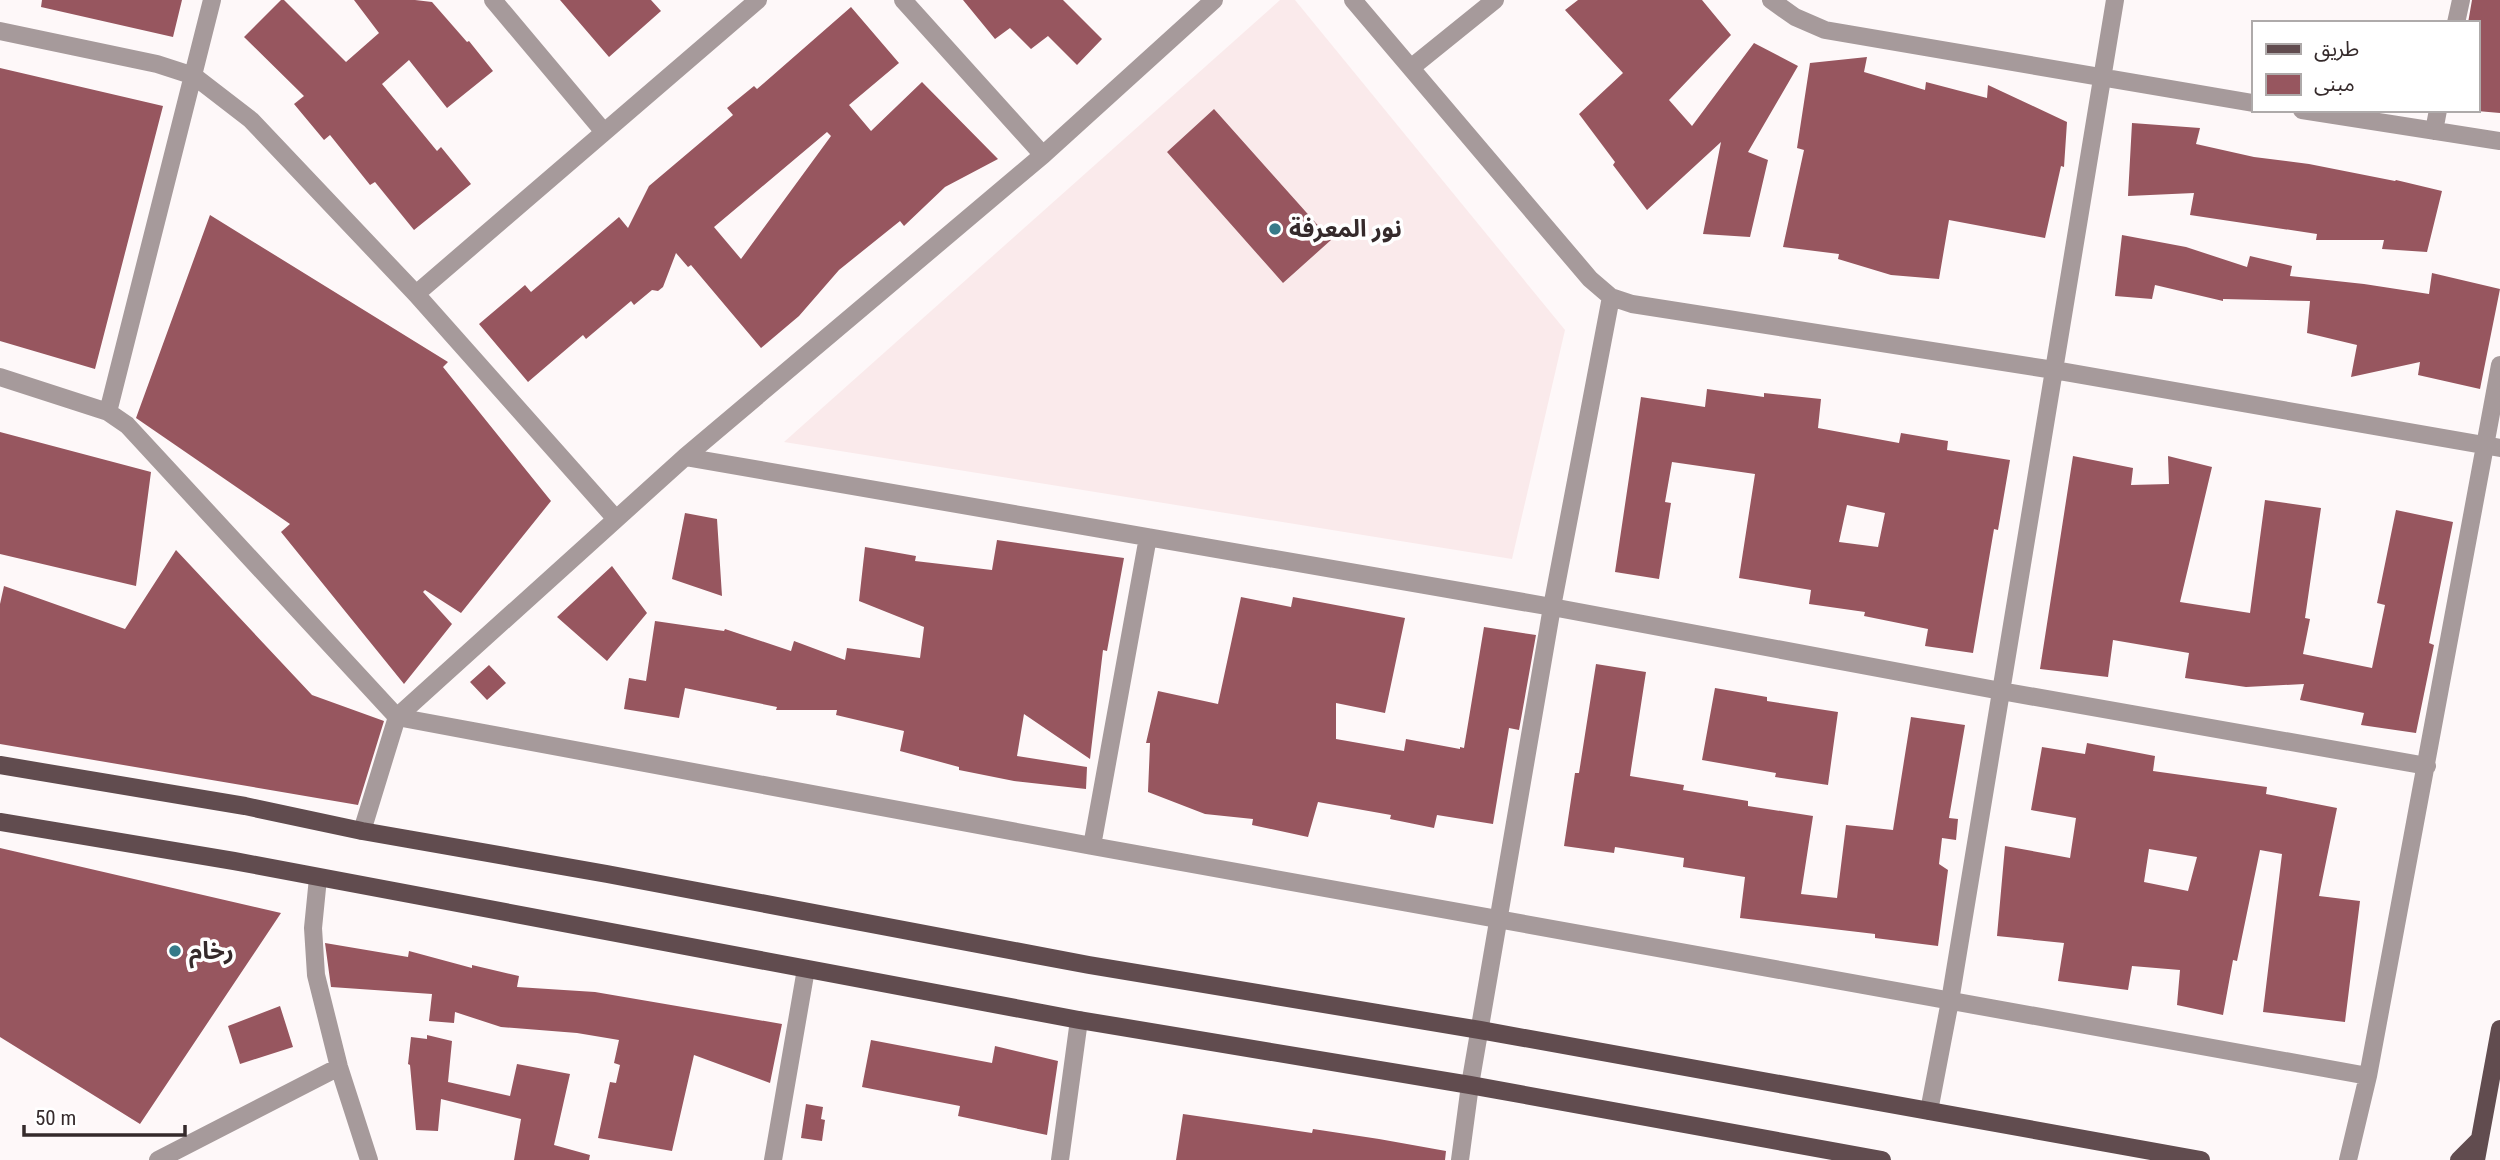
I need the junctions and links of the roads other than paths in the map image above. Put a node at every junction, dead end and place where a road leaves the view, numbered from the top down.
1 (212, 0) edge
2 (493, 0) edge
3 (758, 0) edge
4 (904, 0) edge
5 (1214, 0) edge
6 (1353, 0) edge
7 (1495, 0) edge
8 (1771, 0) edge
9 (2115, 0) edge
10 (2460, 0) edge
11 (2456, 21) edge
12 (0, 31) edge
13 (1412, 67) junction
14 (194, 76) junction
15 (2103, 79) junction
16 (2252, 103) edge
17 (2315, 112) edge
18 (2438, 112) edge
19 (2434, 131) junction
20 (604, 132) junction
21 (2500, 141) edge
22 (1043, 155) junction
23 (416, 294) junction
24 (1611, 297) junction
25 (2500, 365) edge
26 (2054, 370) junction
27 (0, 377) edge
28 (108, 412) junction
29 (2492, 446) edge
30 (685, 457) junction
31 (616, 519) junction
32 (1148, 537) junction
33 (1552, 607) junction
34 (2001, 691) junction
35 (397, 717) junction
36 (0, 765) edge
37 (2427, 766) junction
38 (0, 822) edge
39 (362, 831) junction
40 (1093, 846) junction
41 (318, 878) junction
42 (1500, 918) junction
43 (806, 969) junction
44 (1950, 1001) junction
45 (1079, 1020) junction
46 (2500, 1029) edge
47 (1480, 1030) junction
48 (339, 1067) junction
49 (2368, 1076) junction
50 (1470, 1085) junction
51 (1929, 1111) junction
52 (2480, 1139) junction
53 (159, 1160) edge
54 (369, 1160) edge
55 (773, 1160) edge
56 (1059, 1160) edge
57 (1460, 1160) edge
58 (1882, 1160) edge
59 (2201, 1160) edge
60 (2348, 1160) edge
61 (2459, 1160) edge
62 (2476, 1160) edge

1 - 14 street
2 - 20 street
3 - 20 street
4 - 22 street
5 - 22 street
6 - 13 street
7 - 13 street
8 - 15 street
9 - 15 street
10 - 11 street
12 - 14 street
13 - 24 street
14 - 23 street
14 - 28 street
15 - 16 street
15 - 26 street
17 - 19 street
18 - 19 street
19 - 21 street
20 - 23 street
22 - 30 street
23 - 31 street
24 - 26 street
24 - 33 street
25 - 29 street
26 - 29 street
26 - 34 street
27 - 28 street
28 - 35 street
29 - 37 street
30 - 31 street
30 - 32 street
31 - 35 street
32 - 33 street
32 - 40 street
33 - 34 street
33 - 42 street
34 - 37 street
34 - 44 street
35 - 39 street
35 - 40 street
36 - 39 main road
37 - 49 street
38 - 41 main road
39 - 47 main road
40 - 42 street
41 - 43 main road
41 - 48 street
42 - 44 street
42 - 47 street
43 - 45 main road
43 - 55 street
44 - 49 street
44 - 51 street
45 - 50 main road
45 - 56 street
46 - 52 main road
47 - 50 street
47 - 51 main road
48 - 53 street
48 - 54 street
49 - 60 street
50 - 57 street
50 - 58 main road
51 - 59 main road
52 - 61 main road
52 - 62 main road

